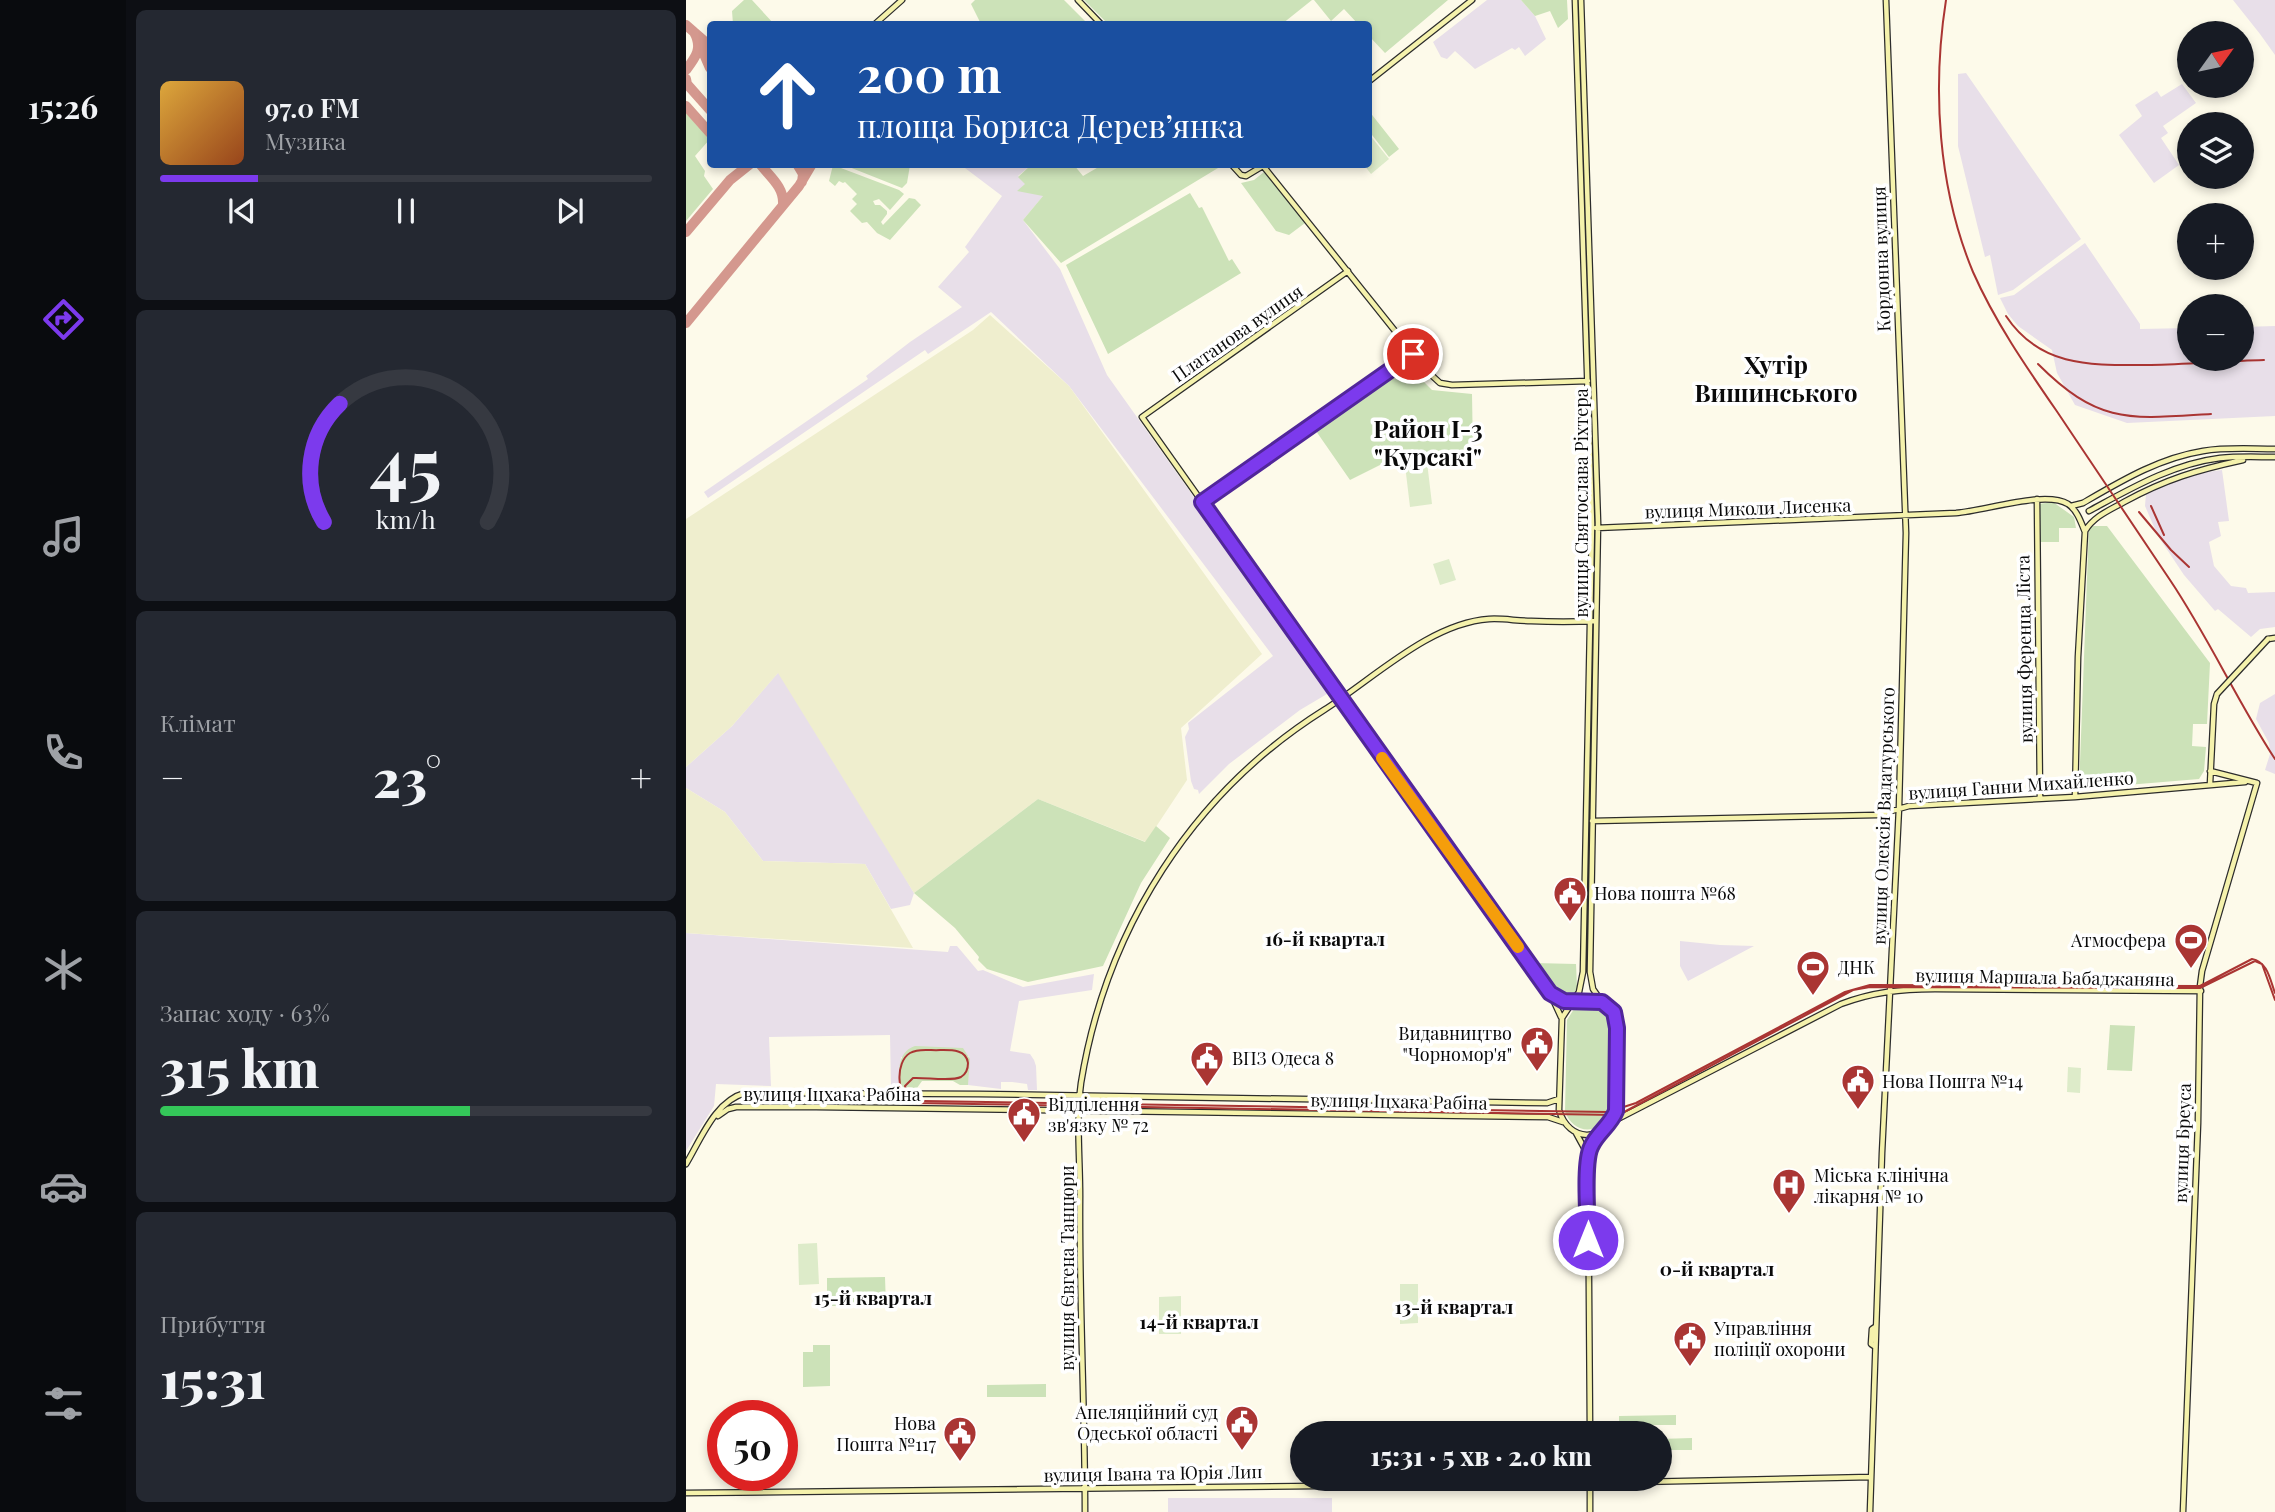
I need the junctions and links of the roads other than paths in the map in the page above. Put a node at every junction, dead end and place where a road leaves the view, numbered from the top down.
1 (902, 0) edge
2 (1078, 0) edge
3 (1472, 0) edge
4 (1575, 0) edge
5 (1581, 0) edge
6 (1886, 0) edge
7 (878, 21) edge
8 (1098, 21) edge
9 (1372, 79) edge
10 (1235, 168) edge
11 (1261, 168) edge
12 (1267, 168) edge
13 (1348, 271) junction
14 (1413, 354) junction
15 (1588, 381) junction
16 (2275, 449) edge
17 (2256, 457) junction
18 (2275, 457) edge
19 (2037, 499) junction
20 (2087, 501) junction
21 (1202, 502) junction
22 (2071, 506) junction
23 (2089, 511) junction
24 (1906, 516) junction
25 (2094, 519) junction
26 (1595, 528) junction
27 (2085, 532) junction
28 (1594, 621) junction
29 (2275, 638) edge
30 (1341, 699) junction
31 (2210, 771) junction
32 (2250, 781) junction
33 (2257, 783) joint
34 (2210, 784) junction
35 (2075, 797) junction
36 (2040, 799) junction
37 (1899, 808) junction
38 (1590, 821) junction
39 (1889, 990) junction
40 (2200, 991) junction
41 (1550, 993) junction
42 (1573, 1002) junction
43 (1602, 1002) junction
44 (1562, 1017) junction
45 (741, 1094) junction
46 (1080, 1096) junction
47 (1559, 1099) junction
48 (739, 1107) junction
49 (1079, 1110) junction
50 (712, 1121) junction
51 (1563, 1122) junction
52 (1611, 1123) junction
53 (1605, 1129) junction
54 (1575, 1132) junction
55 (1588, 1155) junction
56 (686, 1164) edge
57 (1590, 1421) edge
58 (1871, 1477) junction
59 (1672, 1480) edge
60 (1290, 1485) edge
61 (1085, 1488) junction
62 (1590, 1491) edge
63 (686, 1493) edge
64 (1084, 1512) edge
65 (1590, 1512) edge
66 (1870, 1512) edge
67 (2183, 1512) edge

1 - 7 street
2 - 8 street
3 - 9 street
4 - 15 street, вулиця Святослава Ріхтера
5 - 26 street, вулиця Святослава Ріхтера
6 - 24 street, Кордонна вулиця
10 - 11 street
12 - 13 street
13 - 14 street
13 - 21 street, Платанова вулиця
14 - 15 street
14 - 21 street
15 - 26 street, вулиця Святослава Ріхтера
16 - 20 street
17 - 18 street
17 - 23 street
17 - 25 street
19 - 22 street
19 - 24 street, вулиця Миколи Лисенка
19 - 36 street, вулиця Ференца Ліста
20 - 22 street
20 - 23 street
21 - 30 street
22 - 27 street
23 - 25 street
24 - 26 street, вулиця Миколи Лисенка
24 - 37 street, вулиця Олексія Вадатурського
25 - 27 street
26 - 28 street, вулиця Святослава Ріхтера
27 - 35 street
28 - 30 street, вулиця Євгена Танцюри
28 - 38 street, вулиця Святослава Ріхтера
29 - 31 street, bridge
30 - 41 street
30 - 46 street, вулиця Євгена Танцюри
31 - 32 street, вулиця Ганни Михайленко
31 - 34 street
32 - 33 street, вулиця Ганни Михайленко
32 - 34 street, вулиця Ганни Михайленко
33 - 40 street, вулиця Бреуса
34 - 35 street, вулиця Ганни Михайленко
35 - 36 street, вулиця Ганни Михайленко
36 - 37 street, вулиця Ганни Михайленко
37 - 38 street, вулиця Ганни Михайленко
37 - 39 street, вулиця Олексія Вадатурського
38 - 42 street, вулиця Святослава Ріхтера
38 - 43 street, вулиця Святослава Ріхтера
39 - 40 street, вулиця Маршала Бабаджаняна
39 - 52 street
39 - 58 street, вулиця Олексія Вадатурського
40 - 67 street, вулиця Бреуса
41 - 42 street
41 - 44 street
42 - 43 street
42 - 44 street, вулиця Святослава Ріхтера
43 - 52 street, вулиця Святослава Ріхтера
44 - 47 street
45 - 46 street, вулиця Іцхака Рабіна
45 - 48 street
45 - 50 street, вулиця Іцхака Рабіна
46 - 47 street, вулиця Іцхака Рабіна
46 - 49 street, вулиця Євгена Танцюри
47 - 51 street
48 - 49 street, вулиця Іцхака Рабіна
48 - 50 street, вулиця Іцхака Рабіна
49 - 51 street, вулиця Іцхака Рабіна
49 - 61 street, вулиця Євгена Танцюри
50 - 56 street
51 - 54 street
52 - 53 street
53 - 54 street
53 - 55 street
54 - 55 street
55 - 57 street
58 - 59 street, вулиця Івана та Юрія Лип
58 - 66 street, вулиця Олексія Вадатурського
60 - 61 street, вулиця Івана та Юрія Лип
61 - 63 street, вулиця Івана та Юрія Лип
61 - 64 street, вулиця Євгена Танцюри
62 - 65 street

